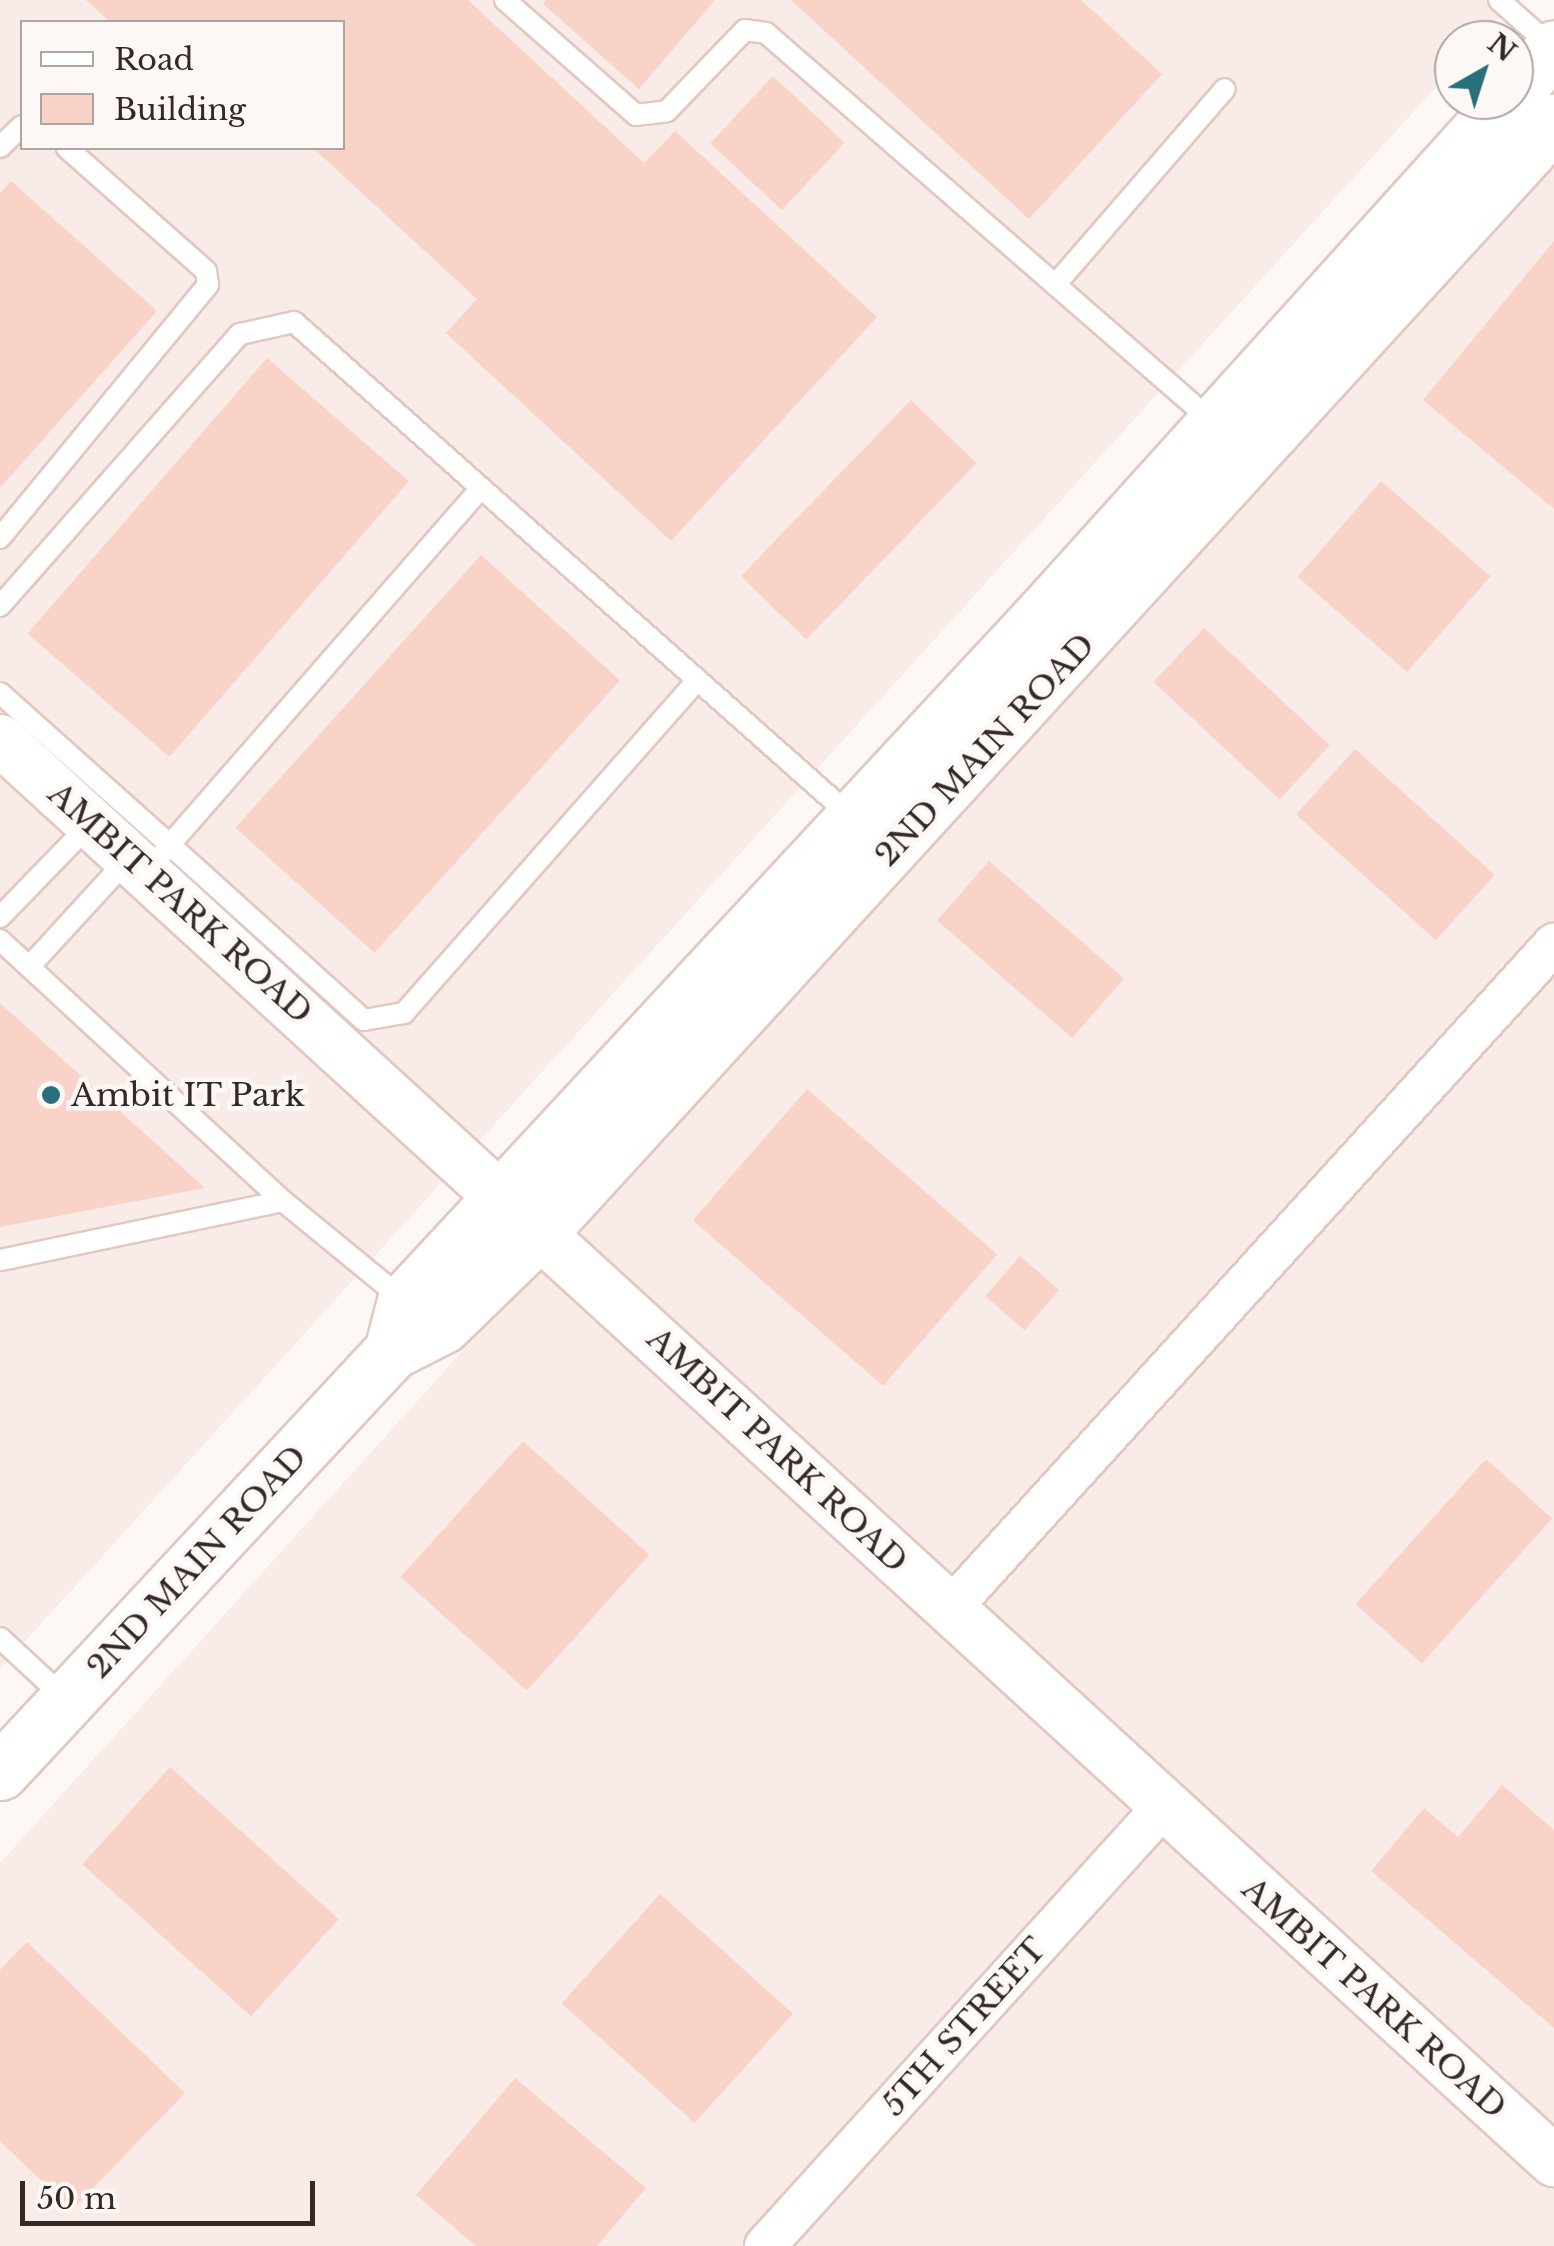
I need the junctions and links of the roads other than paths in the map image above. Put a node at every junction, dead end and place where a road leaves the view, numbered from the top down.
1 (505, 0) edge
2 (1500, 0) edge
3 (1554, 48) edge
4 (1534, 70) edge
5 (1224, 89) dead end
6 (1489, 120) edge
7 (1554, 122) edge
8 (20, 128) edge
9 (0, 147) edge
10 (69, 150) edge
11 (1055, 285) junction
12 (1214, 424) junction
13 (481, 488) junction
14 (0, 538) edge
15 (0, 606) edge
16 (698, 680) junction
17 (0, 693) edge
18 (0, 740) edge
19 (854, 818) junction
20 (91, 822) junction
21 (148, 858) junction
22 (0, 917) edge
23 (0, 940) edge
24 (1554, 944) edge
25 (29, 967) junction
26 (283, 1201) junction
27 (522, 1214) junction
28 (0, 1260) edge
29 (398, 1326) junction
30 (949, 1610) junction
31 (0, 1638) edge
32 (69, 1701) junction
33 (0, 1772) edge
34 (1163, 1807) junction
35 (1554, 2161) edge
36 (765, 2246) edge

1 - 11 lane
2 - 3 lane
3 - 4 main road
5 - 11 lane
6 - 12 main road, 2ND MAIN ROAD
7 - 27 main road, 2ND MAIN ROAD
8 - 9 lane
10 - 14 lane
11 - 12 lane
12 - 19 main road, 2ND MAIN ROAD
13 - 15 lane
13 - 16 lane
13 - 21 lane
16 - 19 lane
16 - 21 lane
17 - 21 lane
18 - 20 street, AMBIT PARK ROAD
19 - 27 main road, 2ND MAIN ROAD
20 - 21 street, AMBIT PARK ROAD
20 - 22 lane
21 - 25 lane
21 - 27 street, AMBIT PARK ROAD
23 - 25 lane
24 - 30 street
25 - 26 lane
26 - 28 lane
26 - 29 lane
27 - 29 main road, 2ND MAIN ROAD
27 - 30 street, AMBIT PARK ROAD
29 - 32 main road, 2ND MAIN ROAD
30 - 34 street, AMBIT PARK ROAD
31 - 32 lane
32 - 33 main road, 2ND MAIN ROAD
34 - 35 street, AMBIT PARK ROAD
34 - 36 street, 5TH STREET

